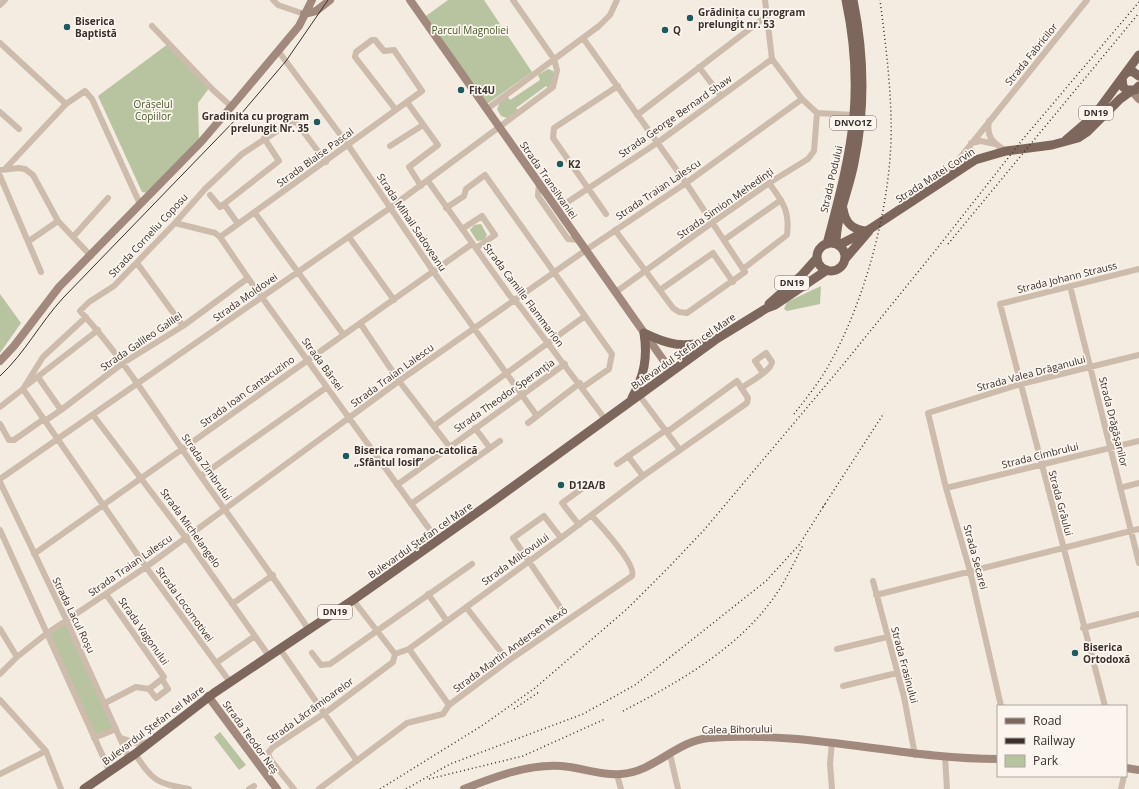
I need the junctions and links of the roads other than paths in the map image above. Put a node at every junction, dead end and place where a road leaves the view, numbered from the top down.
1 (5, 0) edge
2 (273, 0) edge
3 (312, 0) edge
4 (330, 0) edge
5 (410, 0) edge
6 (513, 0) edge
7 (617, 0) edge
8 (765, 0) edge
9 (846, 0) edge
10 (853, 0) edge
11 (1087, 0) edge
12 (0, 5) edge
13 (304, 14) junction
14 (768, 15) junction
15 (152, 26) dead end
16 (583, 38) junction
17 (0, 44) edge
18 (279, 52) junction
19 (1139, 55) edge
20 (554, 59) junction
21 (772, 59) junction
22 (699, 67) junction
23 (1124, 76) junction
24 (1139, 76) edge
25 (618, 86) junction
26 (1134, 89) edge
27 (721, 96) junction
28 (802, 99) junction
29 (1139, 99) edge
30 (407, 102) junction
31 (66, 104) junction
32 (232, 107) junction
33 (396, 110) junction
34 (487, 110) junction
35 (0, 112) edge
36 (818, 113) junction
37 (637, 114) junction
38 (854, 115) junction
39 (990, 120) junction
40 (423, 125) junction
41 (500, 128) junction
42 (19, 129) dead end
43 (264, 138) junction
44 (1063, 142) junction
45 (657, 143) junction
46 (970, 144) junction
47 (995, 144) junction
48 (348, 145) junction
49 (390, 146) dead end
50 (1006, 151) junction
51 (326, 162) junction
52 (3, 169) edge
53 (0, 176) edge
54 (428, 181) junction
55 (942, 181) junction
56 (539, 183) junction
57 (686, 183) junction
58 (769, 183) junction
59 (421, 186) junction
60 (588, 189) junction
61 (210, 195) dead end
62 (108, 198) dead end
63 (781, 200) junction
64 (140, 204) junction
65 (224, 204) junction
66 (390, 208) junction
67 (446, 208) junction
68 (843, 208) junction
69 (557, 209) junction
70 (254, 213) junction
71 (606, 214) dead end
72 (58, 221) junction
73 (712, 222) junction
74 (175, 223) junction
75 (238, 224) junction
76 (462, 229) junction
77 (615, 230) junction
78 (868, 230) junction
79 (73, 237) junction
80 (220, 237) junction
81 (349, 237) junction
82 (579, 240) junction
83 (724, 240) junction
84 (29, 242) junction
85 (834, 244) junction
86 (474, 246) junction
87 (586, 250) junction
88 (91, 256) junction
89 (817, 258) junction
90 (846, 259) junction
91 (136, 263) junction
92 (743, 269) junction
93 (1139, 269) edge
94 (433, 270) junction
95 (827, 270) junction
96 (646, 271) junction
97 (41, 272) dead end
98 (298, 272) junction
99 (554, 272) junction
100 (248, 278) junction
101 (733, 282) junction
102 (1070, 286) junction
103 (660, 290) junction
104 (616, 292) junction
105 (262, 297) junction
106 (394, 300) junction
107 (514, 300) junction
108 (1000, 304) joint
109 (767, 308) junction
110 (585, 316) junction
111 (86, 317) junction
112 (360, 323) junction
113 (183, 326) junction
114 (474, 328) junction
115 (98, 330) junction
116 (644, 333) junction
117 (343, 334) junction
118 (714, 340) junction
119 (548, 343) junction
120 (1139, 355) edge
121 (307, 360) junction
122 (0, 361) edge
123 (123, 363) junction
124 (565, 364) junction
125 (1090, 367) junction
126 (671, 371) junction
127 (506, 373) junction
128 (763, 373) dead end
129 (38, 377) junction
130 (399, 381) junction
131 (1021, 384) junction
132 (138, 385) junction
133 (581, 385) junction
134 (327, 387) junction
135 (22, 388) junction
136 (742, 388) junction
137 (639, 394) junction
138 (521, 395) junction
139 (631, 401) junction
140 (0, 407) edge
141 (61, 410) junction
142 (928, 413) joint
143 (93, 415) junction
144 (537, 416) junction
145 (350, 419) junction
146 (606, 419) junction
147 (45, 421) junction
148 (528, 423) dead end
149 (0, 424) edge
150 (434, 426) junction
151 (475, 428) junction
152 (666, 431) junction
153 (57, 439) junction
154 (500, 441) dead end
155 (1139, 441) edge
156 (449, 446) junction
157 (490, 448) junction
158 (1110, 448) junction
159 (182, 450) junction
160 (680, 450) junction
161 (628, 456) junction
162 (617, 464) dead end
163 (1041, 464) junction
164 (201, 476) junction
165 (643, 476) junction
166 (142, 477) junction
167 (0, 480) edge
168 (1139, 483) edge
169 (397, 485) junction
170 (587, 485) dead end
171 (946, 488) junction
172 (1120, 488) junction
173 (411, 504) junction
174 (103, 505) junction
175 (226, 510) junction
176 (592, 516) junction
177 (579, 525) junction
178 (1139, 529) edge
179 (0, 530) edge
180 (1131, 531) junction
181 (186, 538) junction
182 (561, 538) junction
183 (438, 541) junction
184 (1063, 548) junction
185 (34, 554) junction
186 (530, 562) junction
187 (1139, 563) edge
188 (472, 564) dead end
189 (146, 568) junction
190 (970, 571) junction
191 (273, 575) junction
192 (873, 581) dead end
193 (106, 594) junction
194 (428, 594) junction
195 (876, 595) junction
196 (353, 600) junction
197 (232, 604) junction
198 (466, 607) junction
199 (560, 607) dead end
200 (1139, 614) edge
201 (66, 620) junction
202 (447, 621) junction
203 (1083, 628) junction
204 (0, 629) edge
205 (309, 630) junction
206 (377, 631) junction
207 (46, 634) junction
208 (255, 636) junction
209 (887, 637) junction
210 (409, 649) junction
211 (837, 649) dead end
212 (280, 650) junction
213 (312, 653) dead end
214 (395, 654) junction
215 (269, 656) junction
216 (17, 657) junction
217 (508, 661) junction
218 (216, 663) junction
219 (897, 673) junction
220 (0, 674) edge
221 (162, 679) junction
222 (230, 682) junction
223 (843, 686) dead end
224 (149, 689) junction
225 (208, 696) junction
226 (0, 700) edge
227 (104, 703) junction
228 (449, 705) junction
229 (1001, 705) edge
230 (1105, 705) edge
231 (325, 713) junction
232 (116, 728) junction
233 (94, 738) junction
234 (121, 738) junction
235 (150, 741) junction
236 (832, 742) junction
237 (46, 751) junction
238 (670, 754) junction
239 (915, 755) junction
240 (132, 756) junction
241 (945, 758) junction
242 (997, 759) edge
243 (357, 761) junction
244 (1127, 768) edge
245 (1139, 770) edge
246 (110, 772) junction
247 (0, 774) edge
248 (617, 774) junction
249 (1124, 777) edge
250 (61, 789) edge
251 (84, 789) edge
252 (189, 789) edge
253 (277, 789) edge
254 (294, 789) edge
255 (319, 789) edge
256 (466, 789) edge
257 (621, 789) edge
258 (678, 789) edge
259 (832, 789) edge
260 (947, 789) edge
261 (1121, 789) edge

1 - 12 street
2 - 13 street
3 - 13 main road
4 - 13 main road
5 - 34 main road, Strada Transilvaniei
6 - 20 street
7 - 16 street
8 - 14 street
9 - 38 main road, Strada Podului / DNVO1Z
10 - 68 main road, Strada Podului / DNVO1Z
11 - 39 street, Strada Fabricilor
13 - 18 main road
14 - 21 street
14 - 22 street
15 - 32 street
16 - 20 street
16 - 25 street
17 - 31 street
18 - 32 main road
18 - 48 street, Strada Mihail Sadoveanu
19 - 23 main road, DN19
20 - 34 street
20 - 41 street, Strada Moldovei
21 - 27 street, Strada George Bernard Shaw
21 - 28 street
22 - 27 street
22 - 37 street
23 - 24 main road
23 - 26 main road
23 - 44 main road, DN19
25 - 37 street
25 - 60 street
26 - 29 main road
26 - 44 main road, Strada Matei Corvin / DN19
27 - 45 street, Strada George Bernard Shaw
28 - 36 street
28 - 57 street, Strada Traian Lalescu
30 - 33 street, Strada Blaise Pascal
30 - 33 street, Strada Blaise Pascal
30 - 40 street
31 - 52 street
31 - 64 street
32 - 64 main road
33 - 48 street, Strada Blaise Pascal
34 - 41 main road, Strada Transilvaniei
35 - 42 street
36 - 38 street
36 - 58 street, Strada Simion Mehedinți
37 - 45 street
38 - 85 main road, Strada Podului / DNVO1Z
39 - 46 street, Strada Fabricilor
39 - 47 street
40 - 49 street
40 - 59 street
41 - 54 street, Strada Moldovei
41 - 56 main road, Strada Transilvaniei
43 - 51 street, Strada Corneliu Coposu
43 - 65 street
43 - 74 street, Strada Corneliu Coposu
44 - 50 main road, Strada Matei Corvin / DN19
45 - 57 street
45 - 60 street, Strada George Bernard Shaw
46 - 47 street
46 - 55 street, Strada Fabricilor
47 - 50 street
48 - 51 street, Strada Blaise Pascal
48 - 66 street, Strada Mihail Sadoveanu
50 - 55 main road, Strada Matei Corvin / DN19
51 - 70 street, Strada Blaise Pascal
52 - 72 street
53 - 84 street
54 - 59 street, Strada Moldovei
54 - 67 street, Strada Camille Flammarion
55 - 78 main road, Strada Matei Corvin / DN19
56 - 69 main road, Strada Transilvaniei
56 - 82 street
57 - 73 street
57 - 77 street, Strada Traian Lalescu
58 - 63 street
58 - 73 street, Strada Simion Mehedinți
59 - 66 street, Strada Moldovei
60 - 69 street, Strada George Bernard Shaw
60 - 71 street
61 - 65 street
62 - 79 street
63 - 83 street
63 - 92 street
64 - 88 main road
65 - 75 street
66 - 81 street, Strada Moldovei
66 - 94 street, Strada Mihail Sadoveanu
67 - 76 street, Strada Camille Flammarion
67 - 99 street
68 - 78 main road
68 - 85 main road, Strada Podului / DNVO1Z
69 - 82 main road, Strada Transilvaniei
70 - 75 street, Strada Blaise Pascal
70 - 98 street
72 - 79 street
72 - 84 street
73 - 83 street
73 - 96 street, Strada Simion Mehedinți
74 - 80 street
74 - 91 street, Strada Corneliu Coposu
75 - 80 street, Strada Blaise Pascal
76 - 86 street, Strada Camille Flammarion
76 - 86 street, Strada Ioan Cantacuzino
77 - 87 street, Strada Traian Lalescu
77 - 96 street
78 - 85 main road, DN19
78 - 90 main road, DN19
79 - 88 street
80 - 100 street, Strada Bârsei
81 - 98 street, Strada Moldovei
81 - 106 street
82 - 87 main road, Strada Transilvaniei
83 - 92 street
84 - 97 street
85 - 89 main road, DN19
85 - 90 main road
86 - 94 street, Strada Ioan Cantacuzino
86 - 107 street, Strada Camille Flammarion
87 - 99 street, Strada Traian Lalescu
87 - 104 main road, Strada Transilvaniei
88 - 122 main road
89 - 95 main road
89 - 109 main road, Bulevardul Ștefan cel Mare / DN19
90 - 95 main road, DN19
91 - 111 street, Strada Corneliu Coposu
91 - 113 street
92 - 101 street
93 - 102 street, Strada Johann Strauss
94 - 106 street, Strada Ioan Cantacuzino
94 - 114 street, Strada Mihail Sadoveanu
95 - 109 main road, Bulevardul Ștefan cel Mare / DN19
96 - 103 street
96 - 104 street, Strada Simion Mehedinți
98 - 105 street, Strada Moldovei
98 - 117 street
99 - 107 street, Strada Traian Lalescu
99 - 110 street
100 - 105 street, Strada Bârsei
100 - 113 street, Strada Galileo Galilei
101 - 103 street
101 - 103 street
102 - 108 street, Strada Johann Strauss
102 - 125 street, Strada Drăgășanilor
104 - 116 main road, Strada Transilvaniei
105 - 121 street, Strada Bârsei
105 - 132 street, Strada Moldovei
106 - 112 street, Strada Ioan Cantacuzino
107 - 114 street, Strada Traian Lalescu
107 - 119 street, Strada Camille Flammarion
108 - 131 street, Strada Grâului
109 - 118 main road, Bulevardul Ștefan cel Mare / DN19
110 - 119 street
110 - 133 street
111 - 115 street, Strada Zimbrului
111 - 135 street
112 - 117 street, Strada Ioan Cantacuzino
112 - 130 street
113 - 123 street, Strada Galileo Galilei
114 - 127 street, Strada Mihail Sadoveanu
114 - 130 street, Strada Traian Lalescu
115 - 123 street, Strada Zimbrului
115 - 129 street
116 - 118 main road
116 - 126 main road, Strada Transilvaniei
116 - 139 main road
117 - 121 street, Strada Ioan Cantacuzino
118 - 126 main road, Bulevardul Ștefan cel Mare / DN19
119 - 124 street, Strada Camille Flammarion
119 - 127 street
120 - 125 street, Strada Valea Drăganului
121 - 134 street, Strada Bârsei
121 - 159 street, Strada Ioan Cantacuzino
123 - 132 street, Strada Zimbrului
123 - 141 street, Strada Galileo Galilei
124 - 133 street, Strada Camille Flammarion
124 - 138 street, Strada Theodor Speranția
125 - 131 street, Strada Valea Drăganului
125 - 158 street, Strada Drăgășanilor
126 - 137 main road, Bulevardul Ștefan cel Mare / DN19
127 - 138 street, Strada Mihail Sadoveanu
127 - 150 street
128 - 136 street
129 - 135 street
129 - 141 street
130 - 145 street, Strada Traian Lalescu
130 - 150 street
131 - 142 street, Strada Valea Drăganului
131 - 163 street, Strada Grâului
132 - 143 street, Strada Moldovei
132 - 159 street, Strada Zimbrului
133 - 144 street
133 - 146 street, Strada Camille Flammarion
134 - 145 street, Strada Bârsei
134 - 164 street
135 - 140 street
135 - 147 street
136 - 152 street
136 - 160 street, Strada Milcovului
137 - 139 main road, Bulevardul Ștefan cel Mare / DN19
137 - 152 street
138 - 144 street, Strada Mihail Sadoveanu
138 - 151 street, Strada Theodor Speranția
139 - 146 main road, Bulevardul Ștefan cel Mare / DN19
141 - 147 street, Strada Galileo Galilei
142 - 171 street, Strada Secarei
143 - 153 street, Strada Moldovei
143 - 166 street, Strada Michelangelo
144 - 148 street
145 - 169 street, Strada Bârsei
145 - 175 street, Strada Traian Lalescu
146 - 183 main road, Bulevardul Ștefan cel Mare / DN19
147 - 149 street, Strada Galileo Galilei
147 - 153 street
150 - 156 street
151 - 156 street, Strada Theodor Speranția
151 - 157 street
152 - 160 street
152 - 161 street
153 - 167 street, Strada Moldovei
153 - 174 street, Strada Locomotivei
154 - 157 street
155 - 158 street, Strada Cimbrului
156 - 169 street, Strada Theodor Speranția
157 - 173 street
158 - 163 street, Strada Cimbrului
158 - 172 street, Strada Drăgășanilor
159 - 164 street, Strada Zimbrului
159 - 166 street, Strada Ioan Cantacuzino
160 - 165 street, Strada Milcovului
161 - 162 street
161 - 165 street
163 - 171 street, Strada Cimbrului
163 - 184 street, Strada Grâului
164 - 175 street, Strada Zimbrului
165 - 176 street, Strada Milcovului
166 - 174 street, Strada Ioan Cantacuzino
166 - 181 street, Strada Michelangelo
167 - 185 street, Strada Lacul Roșu
168 - 172 street
169 - 173 street, Strada Bârsei
170 - 177 street
171 - 190 street, Strada Secarei
172 - 180 street, Strada Drăgășanilor
173 - 183 street, Strada Bârsei
174 - 185 street, Strada Ioan Cantacuzino
174 - 189 street, Strada Locomotivei
175 - 181 street, Strada Traian Lalescu
175 - 191 street, Strada Zimbrului
176 - 177 street, Strada Milcovului
176 - 217 street, Strada Martin Andersen Nexö
177 - 182 street, Strada Milcovului
178 - 180 street
179 - 207 street
180 - 184 street
180 - 187 street, Strada Drăgășanilor
181 - 189 street, Strada Traian Lalescu
181 - 197 street, Strada Michelangelo
182 - 186 street, Strada Milcovului
182 - 186 street
183 - 196 main road, Bulevardul Ștefan cel Mare / DN19
184 - 190 street
184 - 203 street, Strada Grâului
185 - 201 street, Strada Lacul Roșu
186 - 198 street, Strada Milcovului
186 - 199 street
188 - 194 street
189 - 193 street, Strada Traian Lalescu
189 - 218 street, Strada Locomotivei
190 - 195 street
190 - 229 street, Strada Secarei
191 - 197 street
191 - 205 street, Strada Zimbrului
192 - 195 street, Strada Frasinului
193 - 201 street, Strada Traian Lalescu
193 - 221 street, Strada Vagonului
194 - 202 street
194 - 206 street
195 - 209 street, Strada Frasinului
196 - 205 main road, Bulevardul Ștefan cel Mare / DN19
196 - 206 street
197 - 208 street, Strada Michelangelo
198 - 202 street, Strada Milcovului
198 - 217 street
200 - 203 street
201 - 207 street, Strada Traian Lalescu
201 - 227 street, Strada Lacul Roșu
202 - 210 street, Strada Milcovului
203 - 230 street, Strada Grâului
204 - 216 street
205 - 212 main road, Bulevardul Ștefan cel Mare / DN19
206 - 213 street
206 - 214 street
207 - 216 street, Strada Traian Lalescu
207 - 233 street
208 - 215 street, Strada Michelangelo
208 - 218 street
209 - 211 street
209 - 219 street, Strada Frasinului
210 - 214 street, Strada Milcovului
210 - 228 street
212 - 215 main road, Bulevardul Ștefan cel Mare / DN19
212 - 231 street
214 - 231 street, Strada Lăcrămioarelor
215 - 222 main road, Bulevardul Ștefan cel Mare / DN19
216 - 220 street, Strada Traian Lalescu
217 - 228 street, Strada Martin Andersen Nexö
218 - 222 street, Strada Locomotivei
219 - 223 street
219 - 239 street, Strada Frasinului
221 - 224 street, Strada Vagonului
221 - 224 street, Strada Vagonului
222 - 225 main road, Bulevardul Ștefan cel Mare / DN19
224 - 227 street, Strada Vagonului
225 - 235 main road, Bulevardul Ștefan cel Mare / DN19
225 - 253 main road, Strada Teodor Neș
226 - 237 street
227 - 232 street, Strada Lacul Roșu
228 - 243 street, Strada Martin Andersen Nexö
231 - 243 street
231 - 254 street, Strada Lăcrămioarelor
232 - 233 street
232 - 234 street, Strada Lacul Roșu
233 - 246 street
234 - 235 street
234 - 240 street, Strada Lacul Roșu
235 - 240 main road, Bulevardul Ștefan cel Mare / DN19
236 - 238 main road, Calea Bihorului
236 - 239 main road, Calea Bihorului
236 - 259 street
237 - 247 street
237 - 250 street
238 - 248 main road, Calea Bihorului
238 - 258 street
239 - 241 main road, Calea Bihorului
240 - 246 main road, Bulevardul Ștefan cel Mare / DN19
240 - 252 street, Strada Lacul Roșu
241 - 242 main road, Calea Bihorului
241 - 260 street
243 - 255 street, Strada Martin Andersen Nexö
244 - 245 main road
246 - 251 main road, Bulevardul Ștefan cel Mare / DN19
248 - 256 main road, Calea Bihorului
248 - 257 street
249 - 261 street

